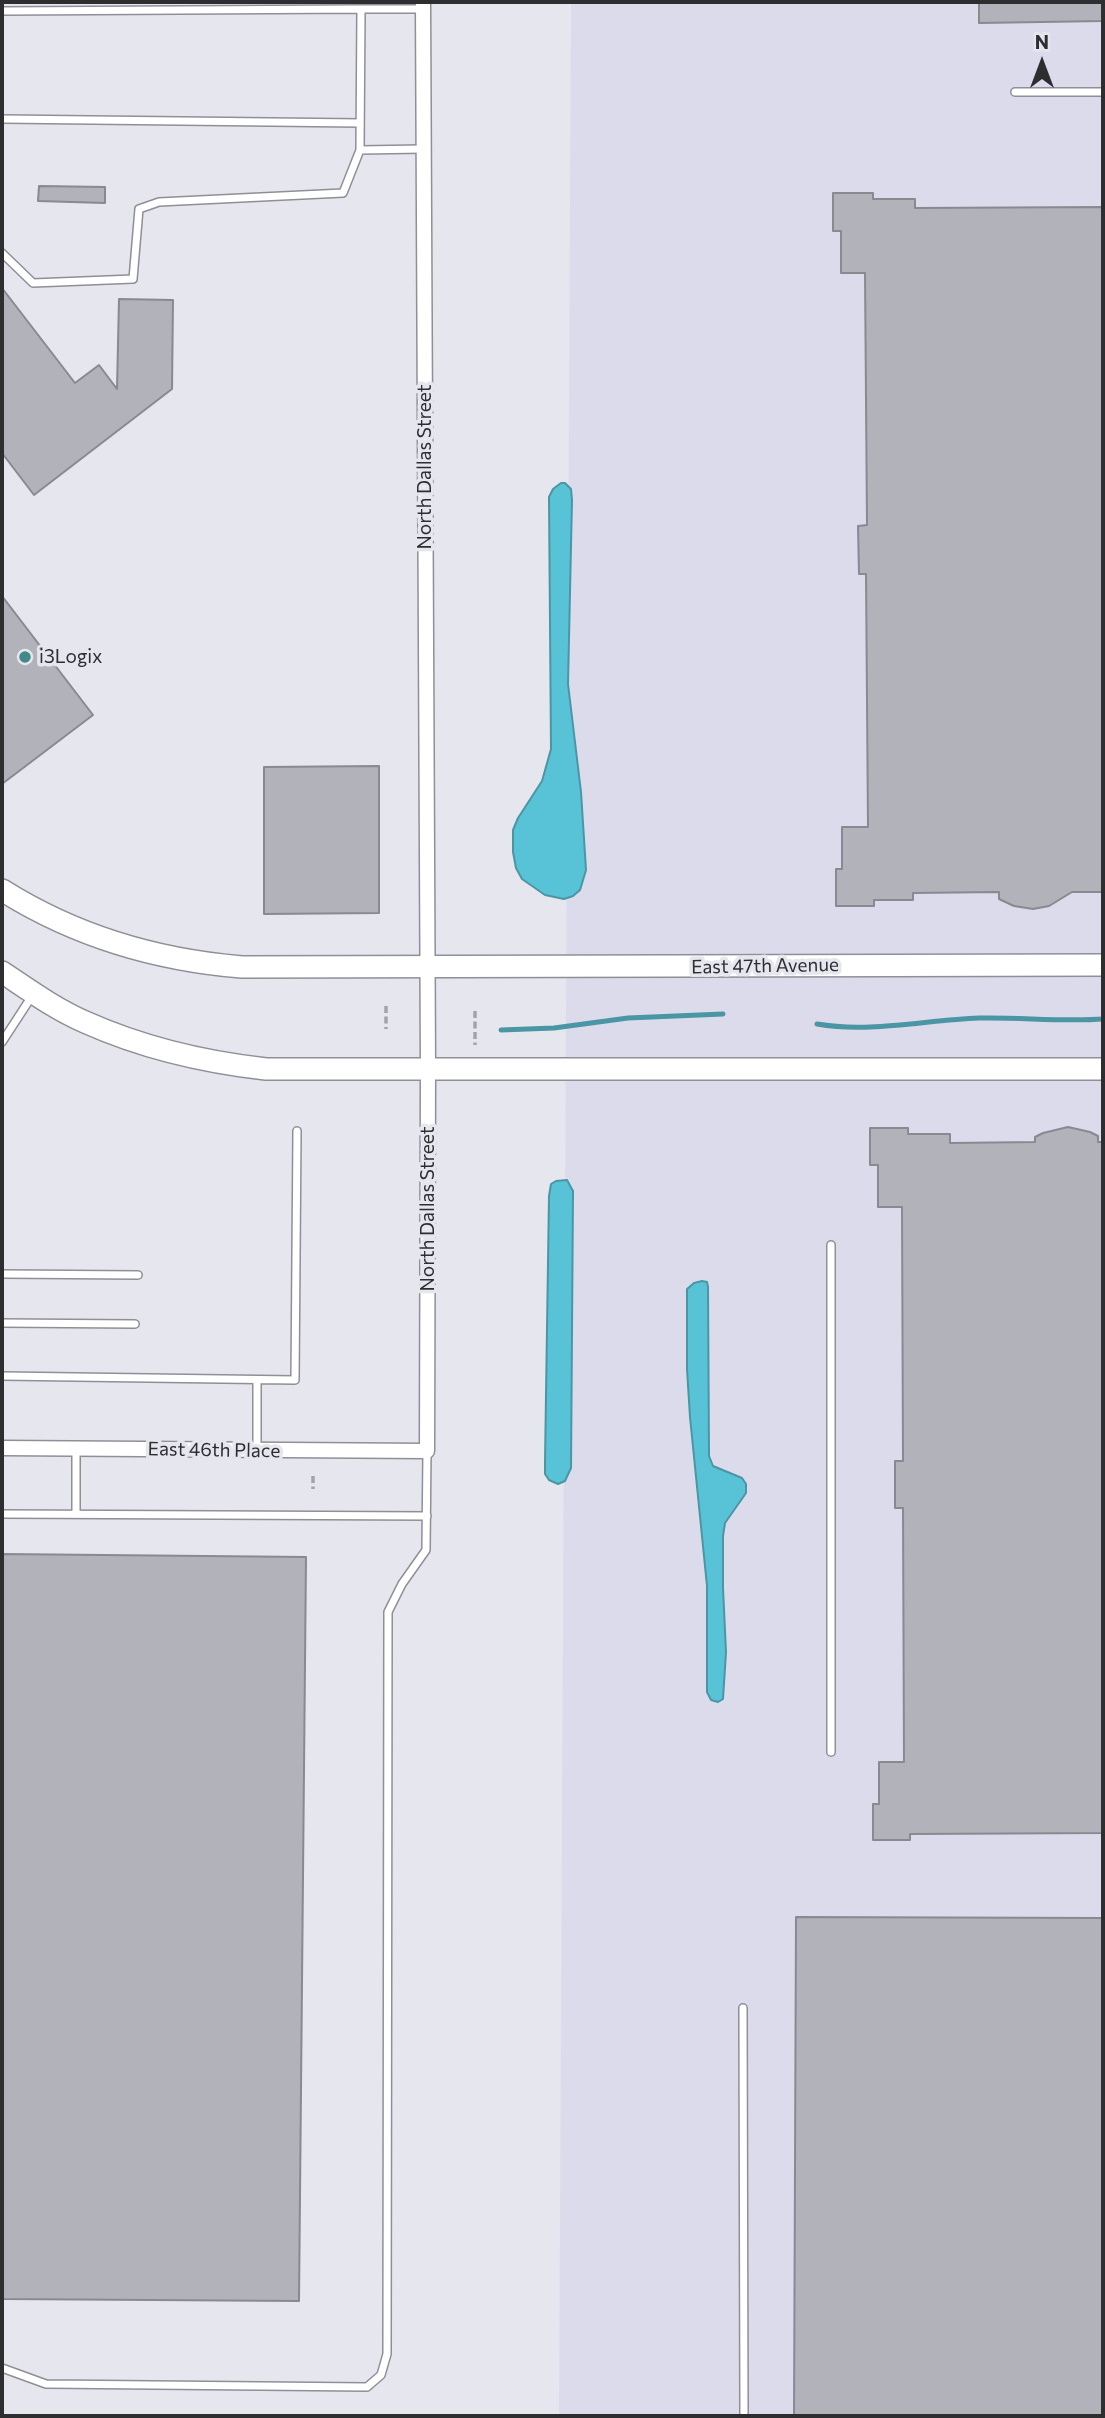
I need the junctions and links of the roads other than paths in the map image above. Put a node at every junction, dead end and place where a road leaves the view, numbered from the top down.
1 (423, 5) edge
2 (361, 9) junction
3 (2, 10) edge
4 (1015, 92) dead end
5 (1103, 92) edge
6 (2, 119) edge
7 (360, 123) junction
8 (423, 149) junction
9 (360, 150) junction
10 (2, 253) edge
11 (2, 890) edge
12 (1103, 965) edge
13 (427, 968) junction
14 (2, 972) edge
15 (34, 993) junction
16 (2, 1042) edge
17 (428, 1069) junction
18 (1103, 1069) edge
19 (297, 1131) dead end
20 (831, 1245) dead end
21 (2, 1274) edge
22 (138, 1275) dead end
23 (2, 1323) edge
24 (135, 1324) dead end
25 (2, 1376) edge
26 (257, 1380) junction
27 (2, 1448) edge
28 (76, 1449) junction
29 (257, 1450) junction
30 (427, 1451) junction
31 (2, 1514) edge
32 (76, 1514) junction
33 (427, 1516) junction
34 (831, 1752) dead end
35 (743, 2008) dead end
36 (2, 2368) edge
37 (744, 2416) edge

1 - 2 lane
1 - 8 street, North Dallas Street
2 - 3 lane
2 - 7 lane
4 - 5 lane
6 - 7 lane
7 - 9 lane
8 - 9 lane
8 - 13 street, North Dallas Street
9 - 10 lane
11 - 13 main road, East 47th Avenue
12 - 13 main road, East 47th Avenue
13 - 17 street, North Dallas Street
14 - 15 main road
15 - 16 lane
15 - 17 main road
17 - 18 main road
17 - 30 street, North Dallas Street
19 - 26 lane
20 - 34 lane
21 - 22 lane
23 - 24 lane
25 - 26 lane
26 - 29 lane
27 - 28 street, East 46th Place
28 - 29 street, East 46th Place
28 - 32 lane
29 - 30 street, East 46th Place
30 - 33 lane
31 - 32 lane
32 - 33 lane
33 - 36 lane
35 - 37 lane

